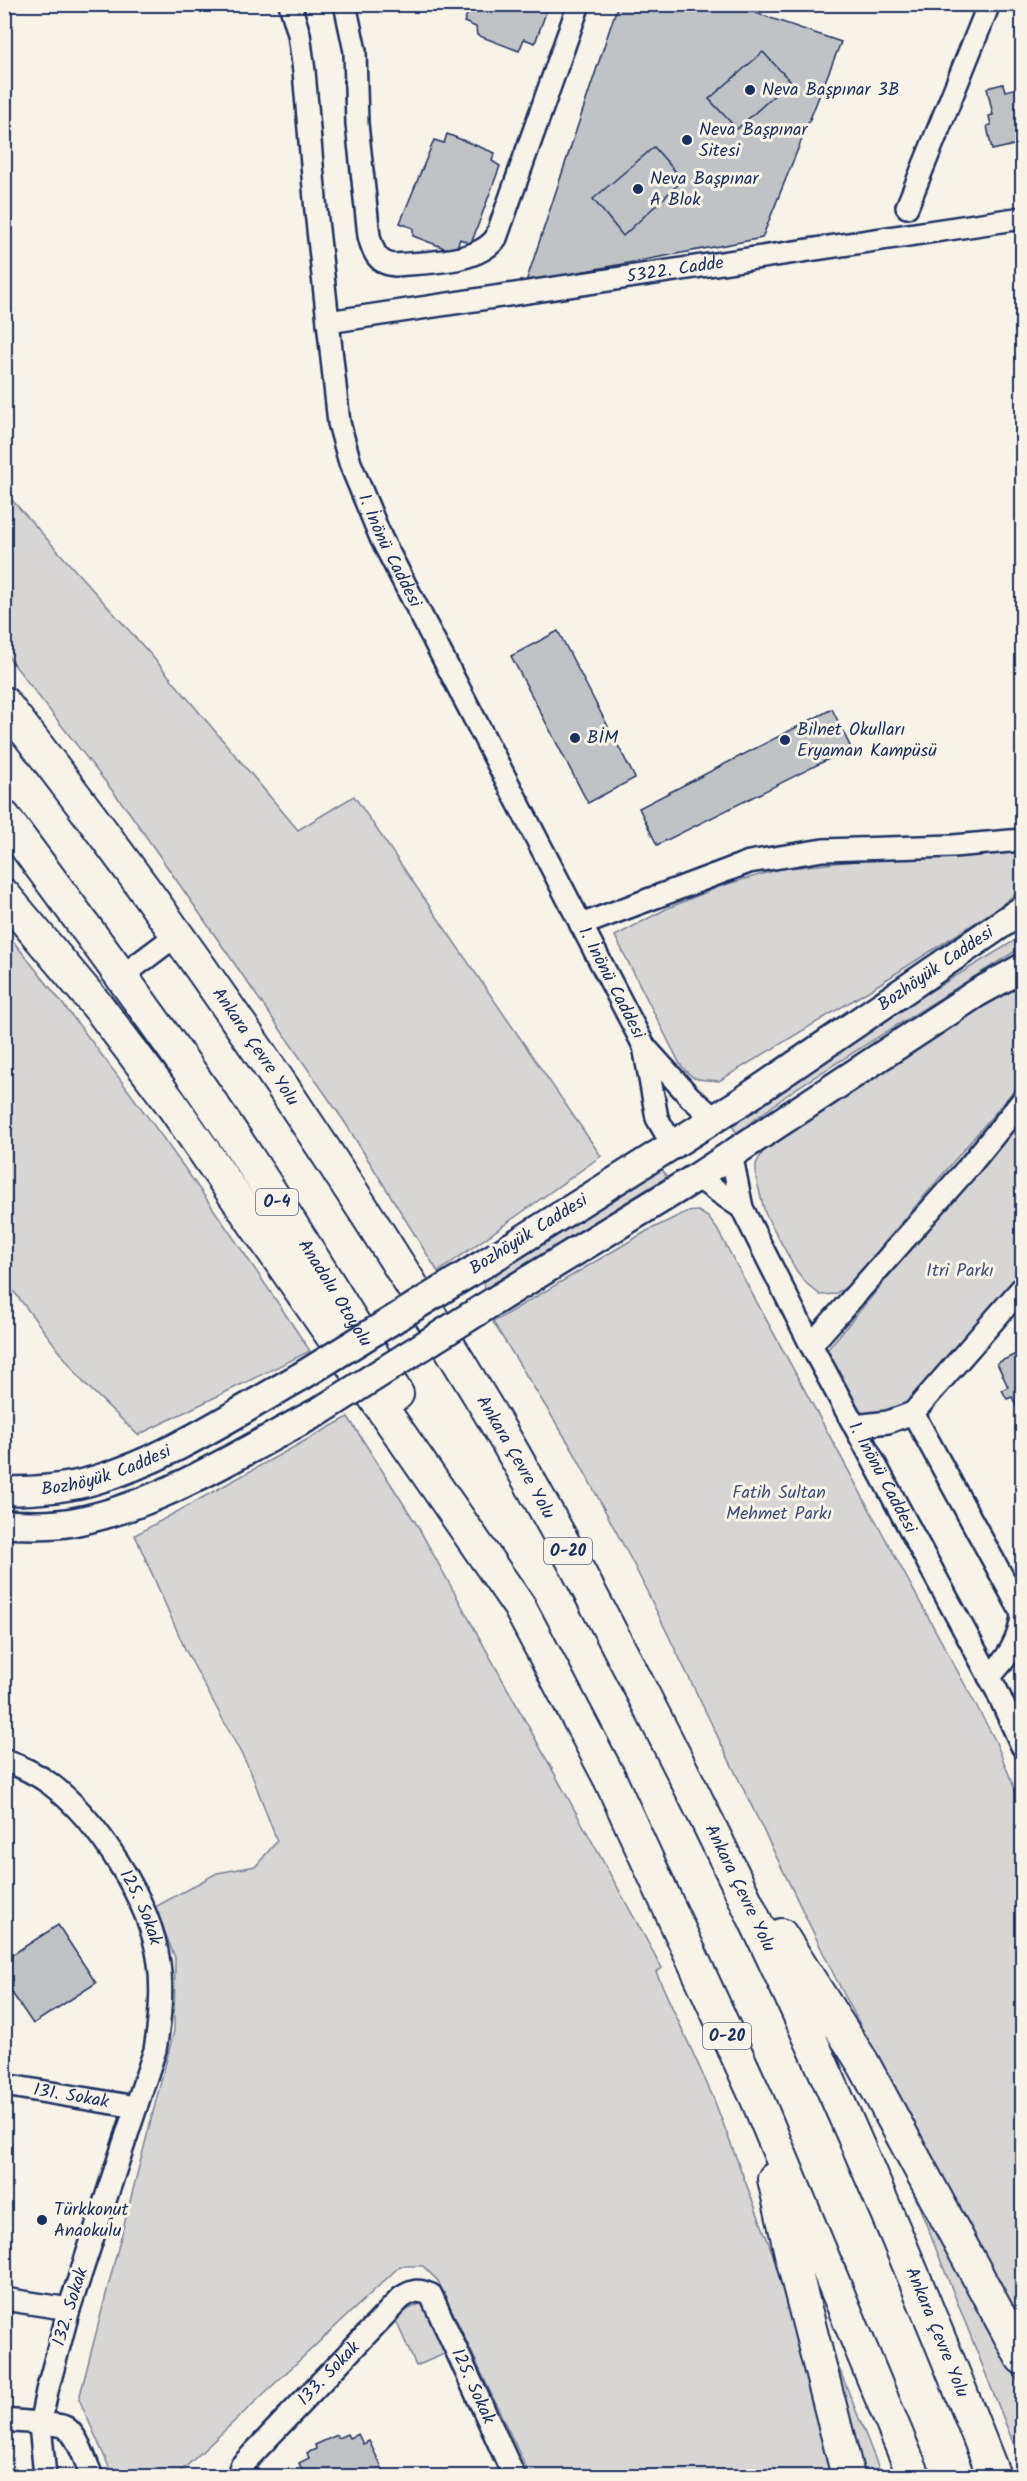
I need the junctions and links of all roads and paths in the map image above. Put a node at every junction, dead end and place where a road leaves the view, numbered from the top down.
1 (290, 4) edge
2 (345, 4) edge
3 (579, 4) edge
4 (989, 4) edge
5 (908, 207) dead end
6 (1023, 219) edge
7 (328, 322) junction
8 (4, 703) edge
9 (4, 817) edge
10 (1023, 840) edge
11 (4, 895) edge
12 (1023, 910) edge
13 (581, 925) junction
14 (178, 934) junction
15 (1023, 968) edge
16 (122, 976) junction
17 (644, 1046) junction
18 (1023, 1101) edge
19 (715, 1119) junction
20 (673, 1146) junction
21 (731, 1153) junction
22 (697, 1177) junction
23 (742, 1208) junction
24 (1023, 1288) edge
25 (811, 1345) junction
26 (913, 1413) junction
27 (855, 1426) junction
28 (4, 1491) edge
29 (4, 1524) edge
30 (519, 1606) junction
31 (1023, 1615) edge
32 (989, 1677) junction
33 (1023, 1746) edge
34 (4, 1760) edge
35 (716, 1834) junction
36 (4, 2085) edge
37 (757, 2099) junction
38 (136, 2108) junction
39 (431, 2295) joint
40 (4, 2299) edge
41 (69, 2309) junction
42 (1023, 2358) edge
43 (4, 2420) edge
44 (40, 2425) junction
45 (45, 2476) edge
46 (92, 2476) edge
47 (238, 2476) edge
48 (514, 2476) edge
49 (848, 2476) edge
50 (914, 2476) edge
51 (994, 2476) edge

1 - 7 street, 1. İnönü Caddesi
2 - 3 street
4 - 5 street
6 - 7 street, 5322. Cadde
7 - 13 street, 1. İnönü Caddesi
8 - 14 highway, Ankara Çevre Yolu / O-20
9 - 16 highway, Anadolu Otoyolu / O-4
10 - 13 street
11 - 30 highway, O-20
12 - 19 main road, Bozhöyük Caddesi
13 - 17 street, 1. İnönü Caddesi
14 - 16 street
14 - 35 highway, Ankara Çevre Yolu / O-20
15 - 21 main road, Bozhöyük Caddesi
16 - 30 highway, Anadolu Otoyolu / O-4
17 - 19 street
17 - 20 street
18 - 25 street
19 - 20 main road, Bozhöyük Caddesi
19 - 21 main road
20 - 22 main road
20 - 28 main road, Bozhöyük Caddesi, bridge
21 - 22 main road, Bozhöyük Caddesi
21 - 23 street, 1. İnönü Caddesi
22 - 23 street, 1. İnönü Caddesi
22 - 29 main road, Bozhöyük Caddesi, bridge
23 - 25 street, 1. İnönü Caddesi
24 - 26 street
25 - 27 street, 1. İnönü Caddesi
26 - 27 street
26 - 31 street
27 - 32 street, 1. İnönü Caddesi
30 - 37 highway, O-20
31 - 32 street
32 - 33 street, 1. İnönü Caddesi
34 - 38 street, 125. Sokak
35 - 42 highway
35 - 51 highway, Ankara Çevre Yolu / O-20
36 - 38 street, 131. Sokak
37 - 49 highway
37 - 50 highway, O-20
38 - 41 street, 132. Sokak
39 - 47 street, 133. Sokak
39 - 48 street, 125. Sokak
40 - 41 street
41 - 44 street, 132. Sokak
43 - 44 street
44 - 45 street, 132. Sokak
44 - 46 street

